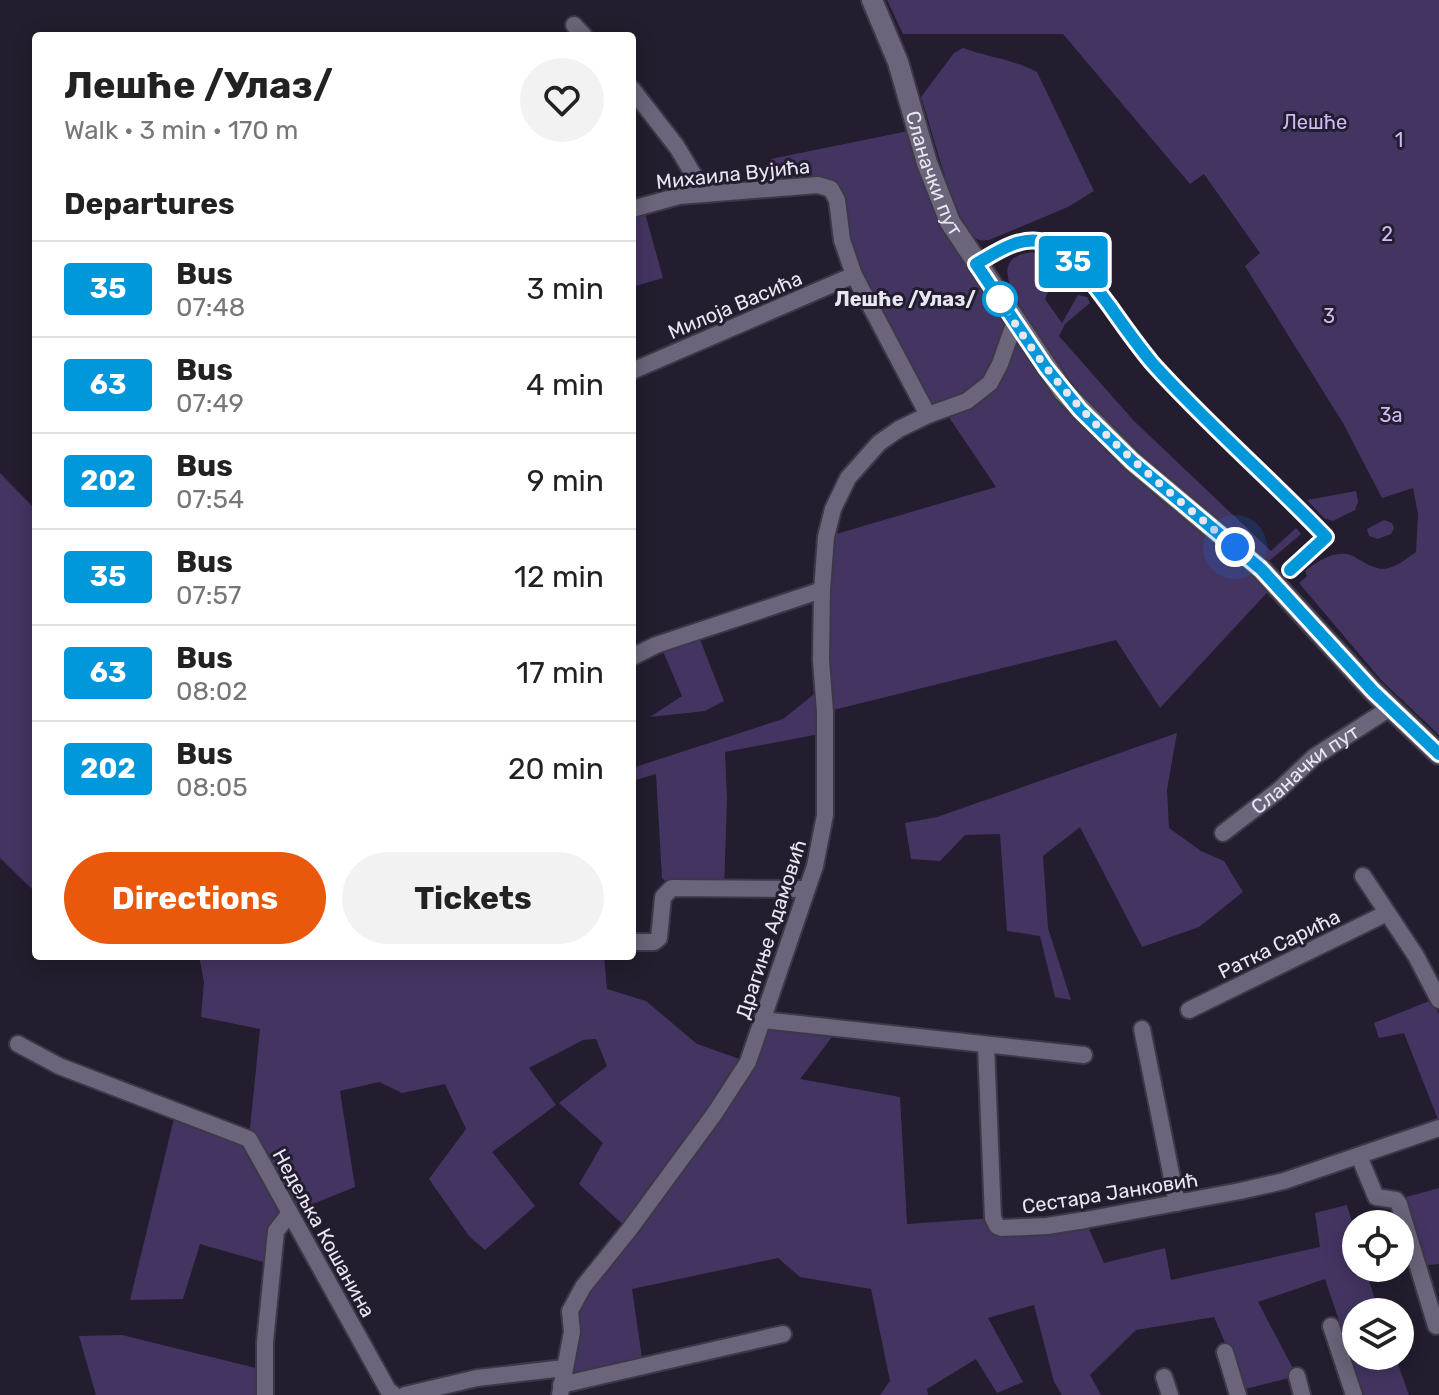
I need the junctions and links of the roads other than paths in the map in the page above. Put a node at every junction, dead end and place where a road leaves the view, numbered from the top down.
1 (872, 0) edge
2 (636, 94) edge
3 (705, 194) junction
4 (636, 208) edge
5 (854, 275) junction
6 (1017, 325) junction
7 (636, 369) edge
8 (928, 415) junction
9 (822, 590) junction
10 (636, 655) edge
11 (1390, 708) junction
12 (1439, 754) edge
13 (1223, 833) dead end
14 (1363, 876) dead end
15 (807, 889) junction
16 (1387, 913) junction
17 (636, 942) edge
18 (1439, 1000) edge
19 (1189, 1010) dead end
20 (763, 1020) junction
21 (1142, 1029) dead end
22 (18, 1044) dead end
23 (986, 1045) junction
24 (1084, 1055) dead end
25 (1439, 1128) edge
26 (1359, 1156) junction
27 (1177, 1203) junction
28 (290, 1213) junction
29 (1331, 1326) dead end
30 (1436, 1326) dead end
31 (783, 1334) dead end
32 (1225, 1352) dead end
33 (1297, 1376) dead end
34 (1164, 1377) dead end
35 (562, 1383) edge
36 (265, 1395) edge
37 (394, 1395) edge
38 (405, 1395) edge
39 (1170, 1395) edge
40 (1238, 1395) edge
41 (1302, 1395) edge
42 (1354, 1395) edge

1 - 6 street, Сланачки пут
2 - 3 street
3 - 4 street, Михаила Вујића
3 - 5 street, Михаила Вујића
5 - 7 street, Милоја Васића
5 - 8 street, Михаила Вујића
6 - 8 street, Драгиње Адамовић
6 - 11 street, Сланачки пут
8 - 9 street, Драгиње Адамовић
9 - 10 street
9 - 15 street, Драгиње Адамовић
11 - 12 street, Сланачки пут
11 - 13 street, Сланачки пут
14 - 16 street
15 - 17 street
15 - 20 street, Драгиње Адамовић
16 - 18 street
16 - 19 street, Ратка Сарића
20 - 23 street
20 - 35 street, Драгиње Адамовић
21 - 27 street
22 - 28 street, Недељка Кошанина
23 - 24 street
23 - 27 street, Сестара Јанковић
25 - 26 street, Сестара Јанковић
26 - 27 street, Сестара Јанковић
26 - 30 street
28 - 36 street
28 - 37 street, Недељка Кошанина
29 - 42 street
31 - 35 street
32 - 40 street
33 - 41 street
34 - 39 street
35 - 38 street

